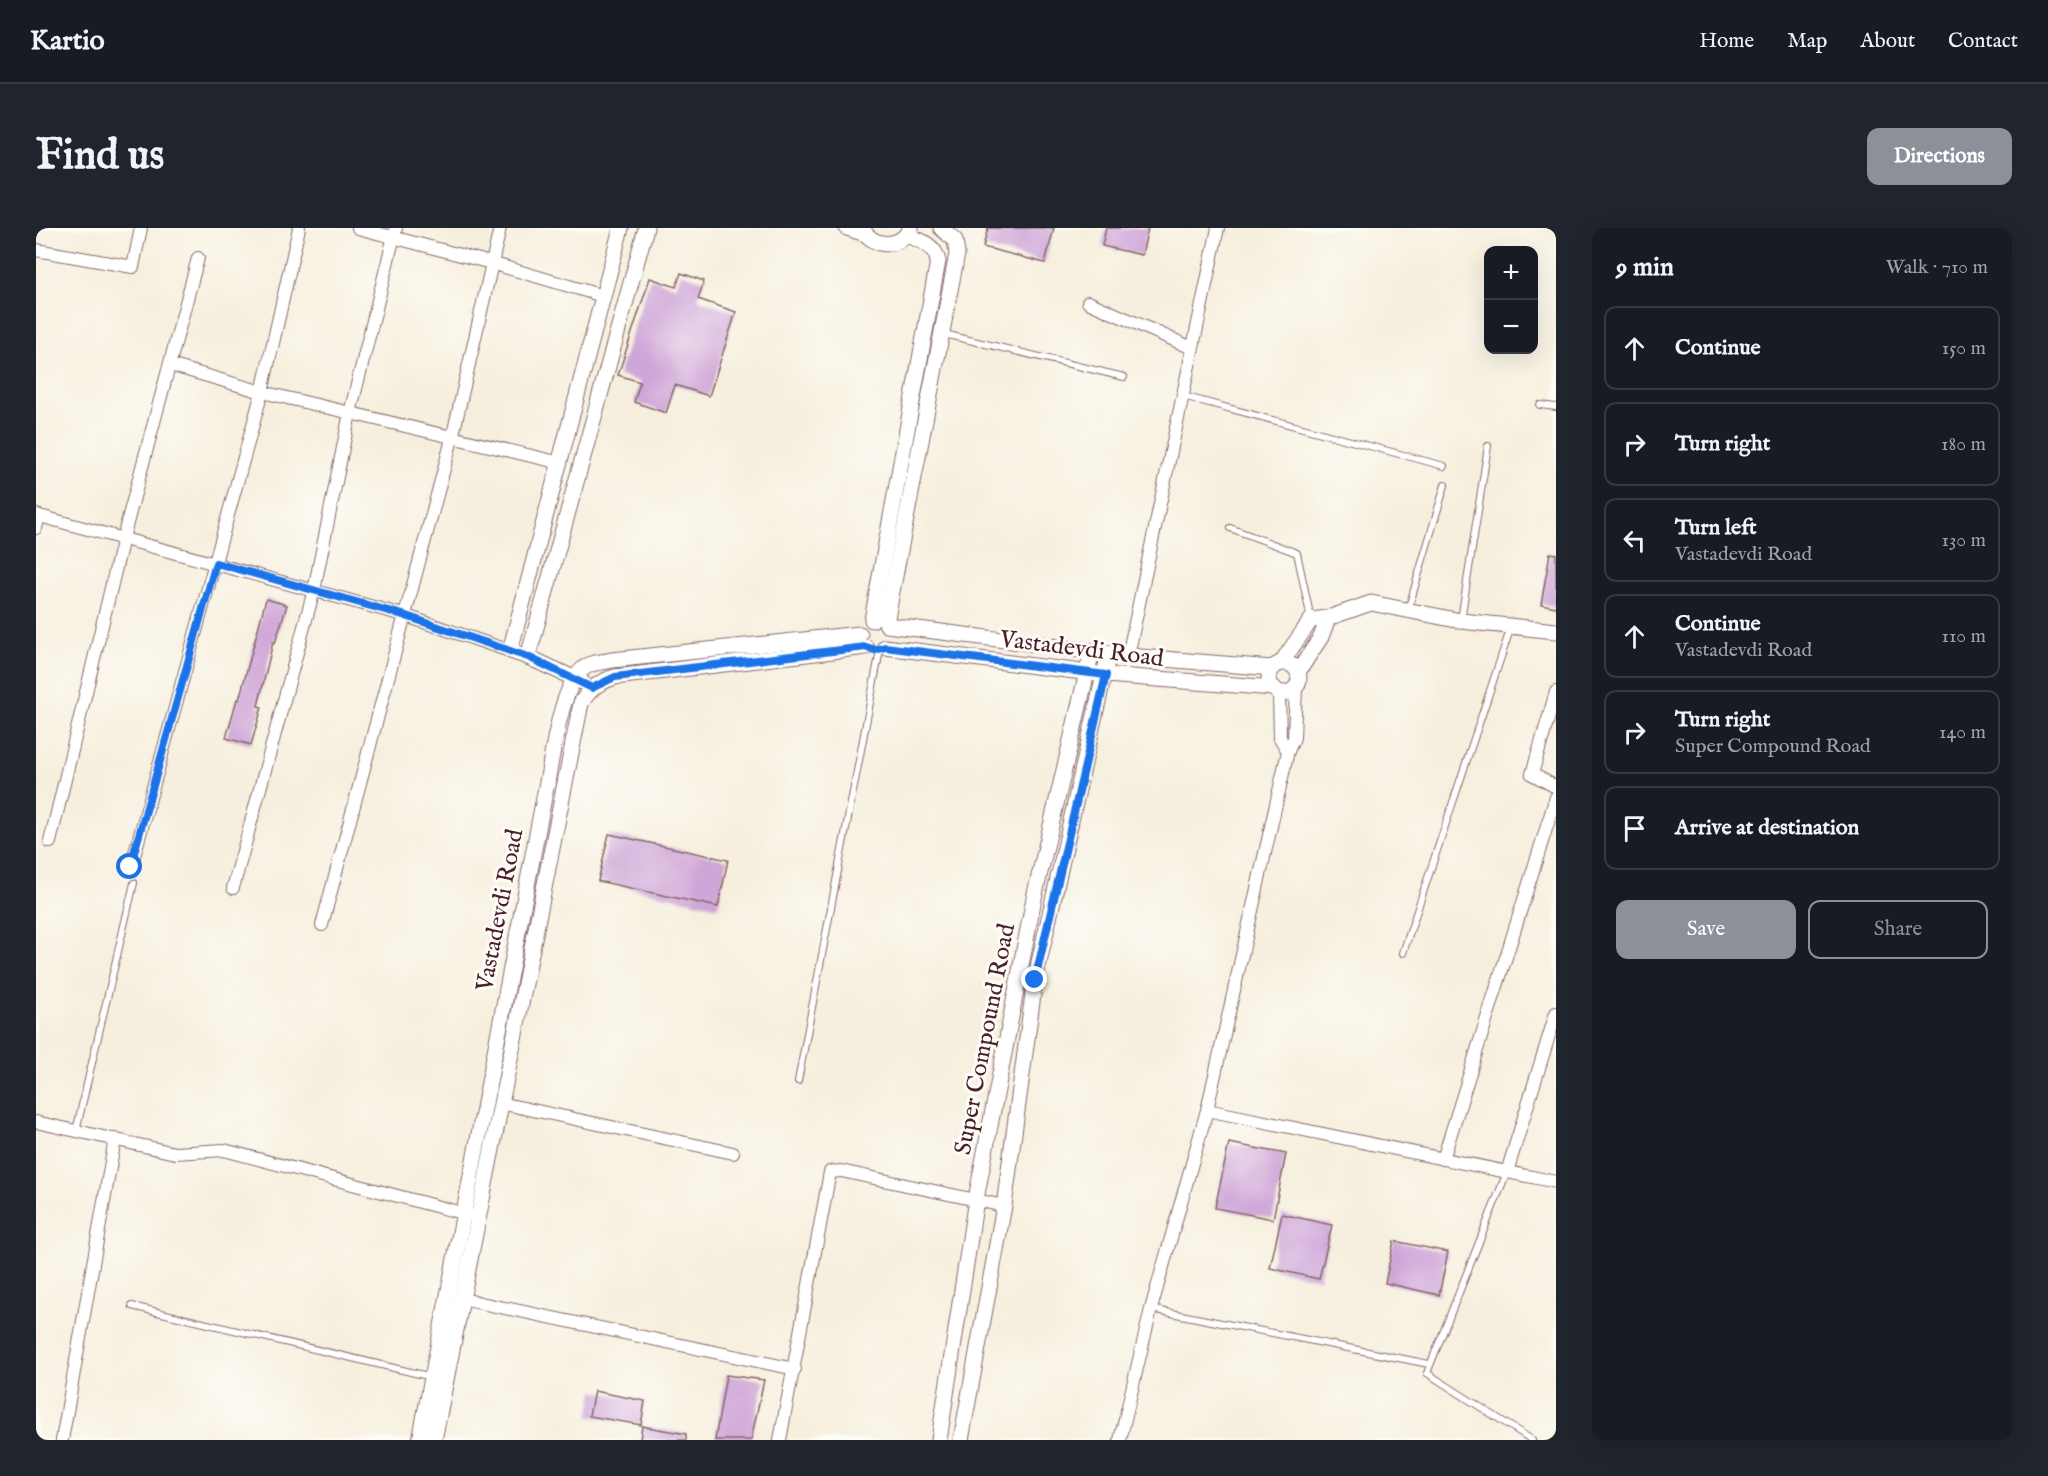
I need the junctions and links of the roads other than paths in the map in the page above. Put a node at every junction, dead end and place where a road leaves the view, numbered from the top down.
1 (141, 228) edge
2 (299, 228) edge
3 (358, 228) edge
4 (500, 228) edge
5 (621, 228) edge
6 (645, 228) edge
7 (847, 228) edge
8 (941, 228) edge
9 (1218, 228) edge
10 (863, 231) edge
11 (909, 232) edge
12 (395, 233) edge
13 (36, 250) edge
14 (198, 258) dead end
15 (491, 263) junction
16 (603, 296) junction
17 (1088, 302) dead end
18 (942, 334) junction
19 (1192, 348) junction
20 (170, 365) junction
21 (1124, 377) dead end
22 (262, 392) junction
23 (1182, 396) junction
24 (1540, 405) dead end
25 (1556, 407) edge
26 (350, 413) junction
27 (452, 439) junction
28 (1488, 446) dead end
29 (561, 463) junction
30 (1444, 466) dead end
31 (1445, 485) dead end
32 (37, 519) edge
33 (1230, 528) dead end
34 (123, 538) junction
35 (216, 563) junction
36 (314, 590) junction
37 (1408, 610) junction
38 (403, 615) junction
39 (1328, 618) junction
40 (1311, 620) junction
41 (1461, 621) junction
42 (882, 623) junction
43 (1511, 626) junction
44 (1556, 631) edge
45 (873, 645) junction
46 (510, 651) junction
47 (1092, 651) junction
48 (1109, 653) junction
49 (1128, 656) junction
50 (528, 657) junction
51 (1277, 666) junction
52 (1087, 672) junction
53 (1106, 675) junction
54 (575, 678) junction
55 (1297, 679) junction
56 (592, 688) junction
57 (1276, 690) junction
58 (1556, 692) edge
59 (1288, 751) junction
60 (1556, 787) edge
61 (1556, 797) edge
62 (50, 842) dead end
63 (130, 867) dead end
64 (134, 883) dead end
65 (233, 888) dead end
66 (322, 924) dead end
67 (1403, 953) dead end
68 (1556, 1013) edge
69 (798, 1081) dead end
70 (500, 1103) junction
71 (1207, 1110) junction
72 (36, 1122) edge
73 (76, 1131) junction
74 (115, 1139) junction
75 (733, 1153) dead end
76 (1443, 1159) junction
77 (1507, 1172) junction
78 (1556, 1182) edge
79 (976, 1200) junction
80 (1004, 1206) junction
81 (471, 1215) junction
82 (462, 1299) junction
83 (132, 1306) dead end
84 (1151, 1309) junction
85 (1429, 1364) junction
86 (795, 1369) junction
87 (432, 1377) junction
88 (62, 1440) edge
89 (420, 1440) edge
90 (434, 1440) edge
91 (780, 1440) edge
92 (939, 1440) edge
93 (961, 1440) edge
94 (1120, 1440) edge
95 (1532, 1440) edge

1 - 13 street
2 - 22 street
3 - 12 street
4 - 15 street
5 - 16 street
6 - 50 street
7 - 10 street
8 - 18 street
9 - 19 street
10 - 11 street
11 - 42 street
12 - 15 street
12 - 26 street
14 - 20 street
15 - 16 street
15 - 27 street
16 - 29 street
17 - 19 street
18 - 21 lane
18 - 42 street
19 - 23 street
20 - 22 street
20 - 34 street
22 - 26 street
22 - 35 street
23 - 30 lane
23 - 49 street
24 - 25 lane
26 - 27 street
26 - 36 street
27 - 29 street
27 - 38 street
28 - 41 lane
29 - 46 street
31 - 37 lane
32 - 34 street
33 - 40 lane
34 - 35 street
34 - 62 street
35 - 36 street
35 - 63 street
36 - 38 street
36 - 65 street
37 - 39 street
37 - 41 street
38 - 46 street
38 - 66 street
39 - 40 street
39 - 55 street
40 - 51 street
41 - 43 street
42 - 45 street
42 - 45 street
42 - 47 street, Vastadevdi Road
43 - 44 street
43 - 67 lane
45 - 52 street, Vastadevdi Road
45 - 54 street, Vastadevdi Road
45 - 56 street, Vastadevdi Road
45 - 69 lane
46 - 50 street
47 - 48 street, Vastadevdi Road
47 - 52 street, Super Compound Road
48 - 49 street, Vastadevdi Road
48 - 53 street, Super Compound Road
49 - 51 street, Vastadevdi Road
50 - 54 street
51 - 55 street
51 - 57 street
52 - 53 street, Vastadevdi Road
52 - 79 street, Super Compound Road
53 - 57 street, Vastadevdi Road
53 - 80 street, Super Compound Road
54 - 56 street
54 - 81 street, Vastadevdi Road
55 - 57 street
55 - 59 street
56 - 70 street, Vastadevdi Road
57 - 59 street
58 - 60 street
59 - 71 street
61 - 76 street
64 - 73 lane
68 - 77 street
70 - 75 street
70 - 81 street, Vastadevdi Road
71 - 76 street
71 - 84 street
72 - 73 street
73 - 74 street
74 - 81 street
74 - 88 street
76 - 77 street
77 - 78 street
77 - 85 lane
79 - 80 street
79 - 86 street
79 - 92 street, Super Compound Road
80 - 93 street, Super Compound Road
81 - 82 street, Vastadevdi Road
81 - 87 street, Vastadevdi Road
82 - 86 street
82 - 90 street, Vastadevdi Road
83 - 87 lane
84 - 85 lane
84 - 94 street
85 - 95 lane
86 - 91 street
87 - 89 street, Vastadevdi Road

